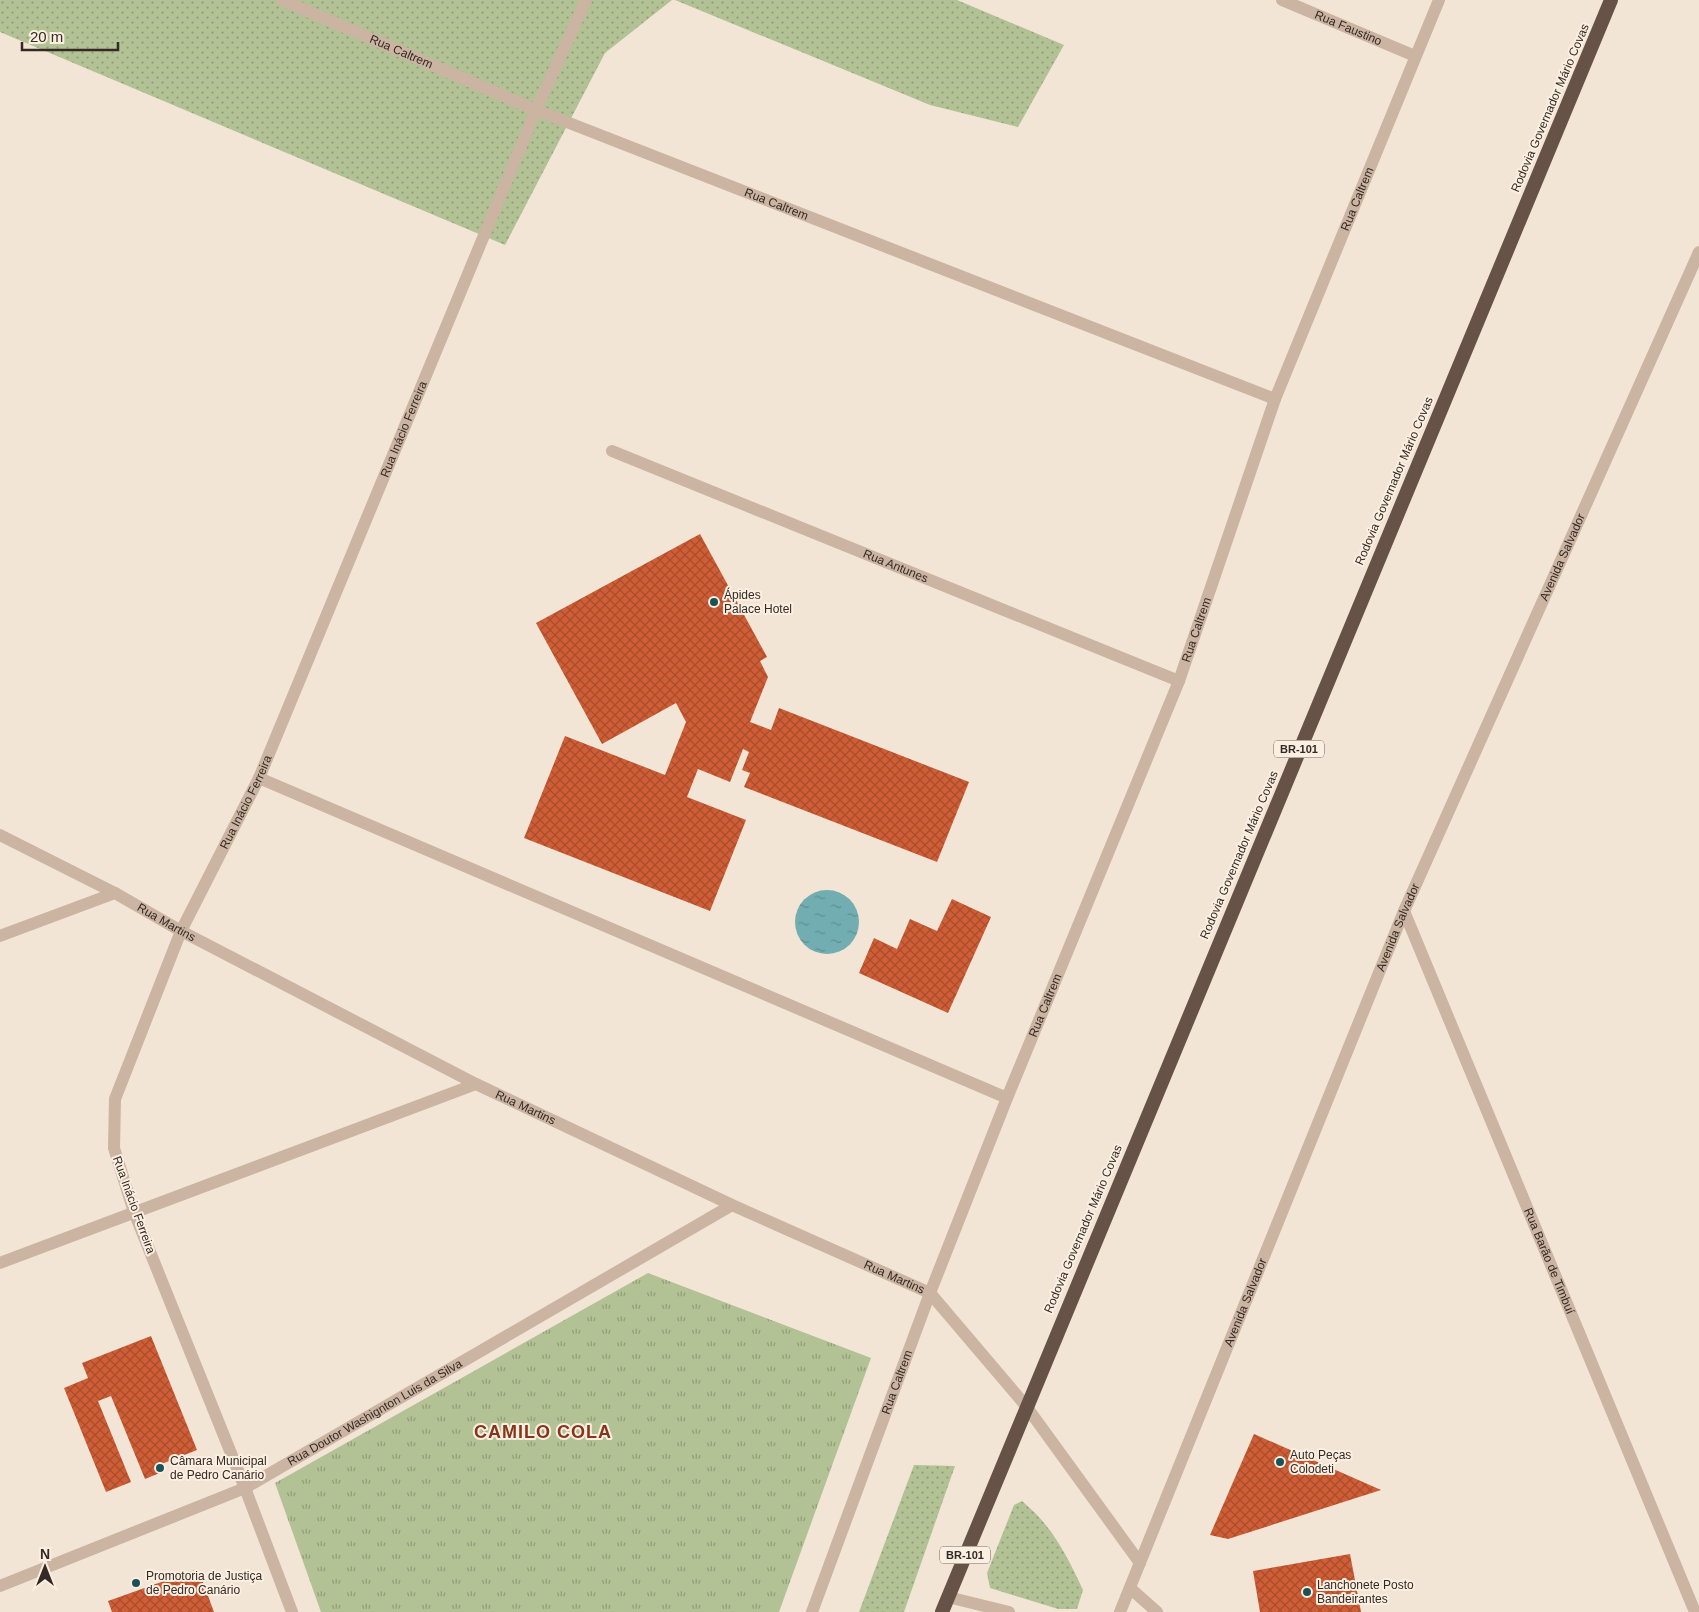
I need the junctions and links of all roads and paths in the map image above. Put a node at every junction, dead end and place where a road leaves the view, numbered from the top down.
1 (282, 0) edge
2 (586, 0) edge
3 (1282, 0) edge
4 (1439, 0) edge
5 (1611, 0) edge
6 (1415, 56) junction
7 (536, 110) junction
8 (1699, 252) edge
9 (1275, 399) junction
10 (612, 451) dead end
11 (1179, 682) junction
12 (258, 778) junction
13 (0, 835) edge
14 (115, 893) junction
15 (1404, 910) junction
16 (181, 931) junction
17 (0, 936) edge
18 (476, 1084) junction
19 (1007, 1098) junction
20 (732, 1205) junction
21 (134, 1212) junction
22 (0, 1263) edge
23 (930, 1293) junction
24 (1026, 1406) junction
25 (245, 1488) junction
26 (1140, 1563) junction
27 (0, 1586) edge
28 (1130, 1588) junction
29 (948, 1597) junction
30 (292, 1612) edge
31 (812, 1612) edge
32 (942, 1612) edge
33 (1009, 1612) edge
34 (1120, 1612) edge
35 (1157, 1612) edge
36 (1695, 1612) edge

1 - 7 street, Rua Caltrem
2 - 7 street, Rua Inácio Ferreira
3 - 6 street, Rua Faustino
4 - 6 street, Rua Caltrem
5 - 24 highway, Rodovia Governador Mário Covas / BR-101
6 - 9 street, Rua Caltrem
7 - 9 street, Rua Caltrem
7 - 12 street, Rua Inácio Ferreira
8 - 15 street, Avenida Salvador
9 - 11 street, Rua Caltrem
10 - 11 street, Rua Antunes
11 - 19 street, Rua Caltrem
12 - 16 street, Rua Inácio Ferreira
12 - 19 street
13 - 14 street, Rua Martins
14 - 16 street, Rua Martins
14 - 17 street
15 - 26 street, Avenida Salvador
15 - 36 street, Rua Barão de Timbuí
16 - 18 street, Rua Martins
16 - 21 street, Rua Inácio Ferreira
18 - 20 street, Rua Martins
18 - 21 street
19 - 23 street, Rua Caltrem
20 - 23 street, Rua Martins
20 - 25 street, Rua Doutor Washignton Luis da Silva
21 - 22 street
21 - 25 street, Rua Inácio Ferreira
23 - 24 street, Rua Martins
23 - 31 street, Rua Caltrem
24 - 26 street, Rua Martins
24 - 29 highway, Rodovia Governador Mário Covas / BR-101
25 - 27 street, Rua Doutor Washignton Luis da Silva
25 - 30 street, Rua Inácio Ferreira
26 - 28 street, Avenida Salvador
28 - 34 street, Avenida Salvador
28 - 35 street
29 - 32 highway, Rodovia Governador Mário Covas / BR-101
29 - 33 street

